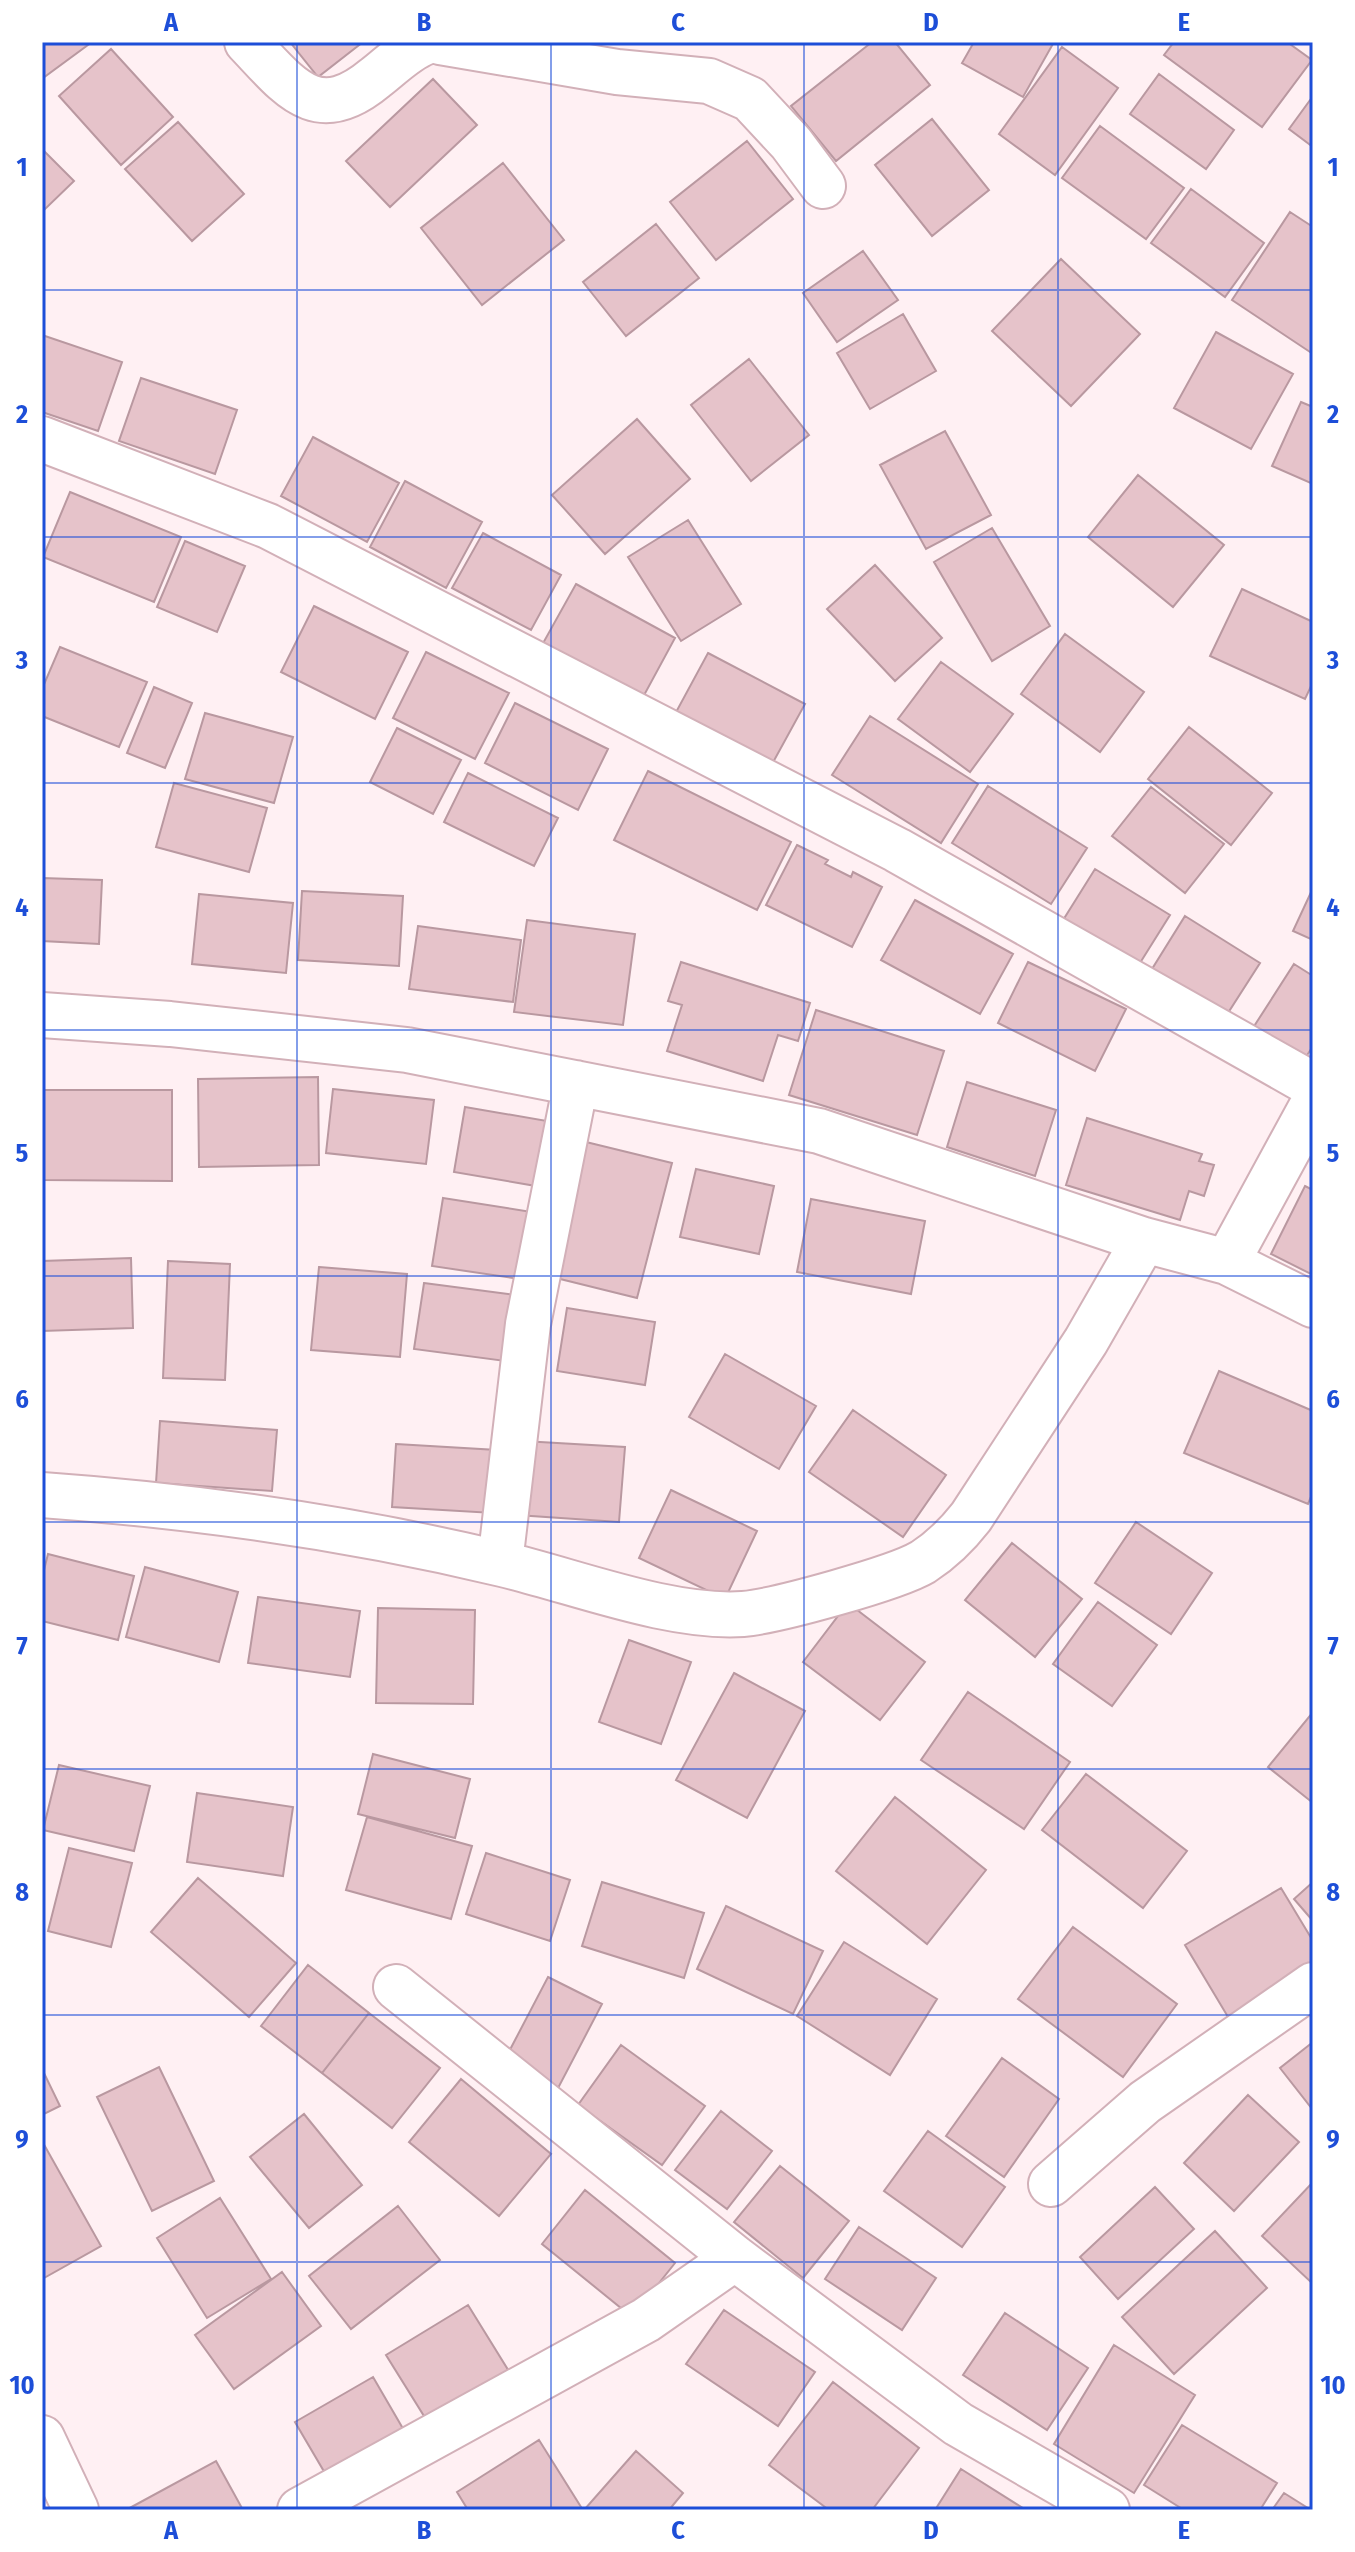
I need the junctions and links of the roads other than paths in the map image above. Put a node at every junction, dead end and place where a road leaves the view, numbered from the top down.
1 (247, 42) edge
2 (426, 42) edge
3 (440, 42) edge
4 (823, 186) dead end
5 (42, 439) edge
6 (42, 1015) edge
7 (576, 1083) junction
8 (1313, 1085) edge
9 (1313, 1104) edge
10 (1144, 1240) junction
11 (1227, 1262) junction
12 (1313, 1305) edge
13 (42, 1495) edge
14 (500, 1563) junction
15 (1313, 1985) edge
16 (396, 1987) dead end
17 (1051, 2184) dead end
18 (735, 2258) junction
19 (42, 2438) edge
20 (76, 2510) edge
21 (300, 2510) edge
22 (1107, 2510) edge

1 - 2 street
3 - 4 street
5 - 8 street
6 - 7 street
7 - 10 street
7 - 14 street
9 - 11 street
10 - 11 street
10 - 14 street
11 - 12 street
13 - 14 street
15 - 17 street
16 - 18 street
18 - 21 street
18 - 22 street
19 - 20 street

